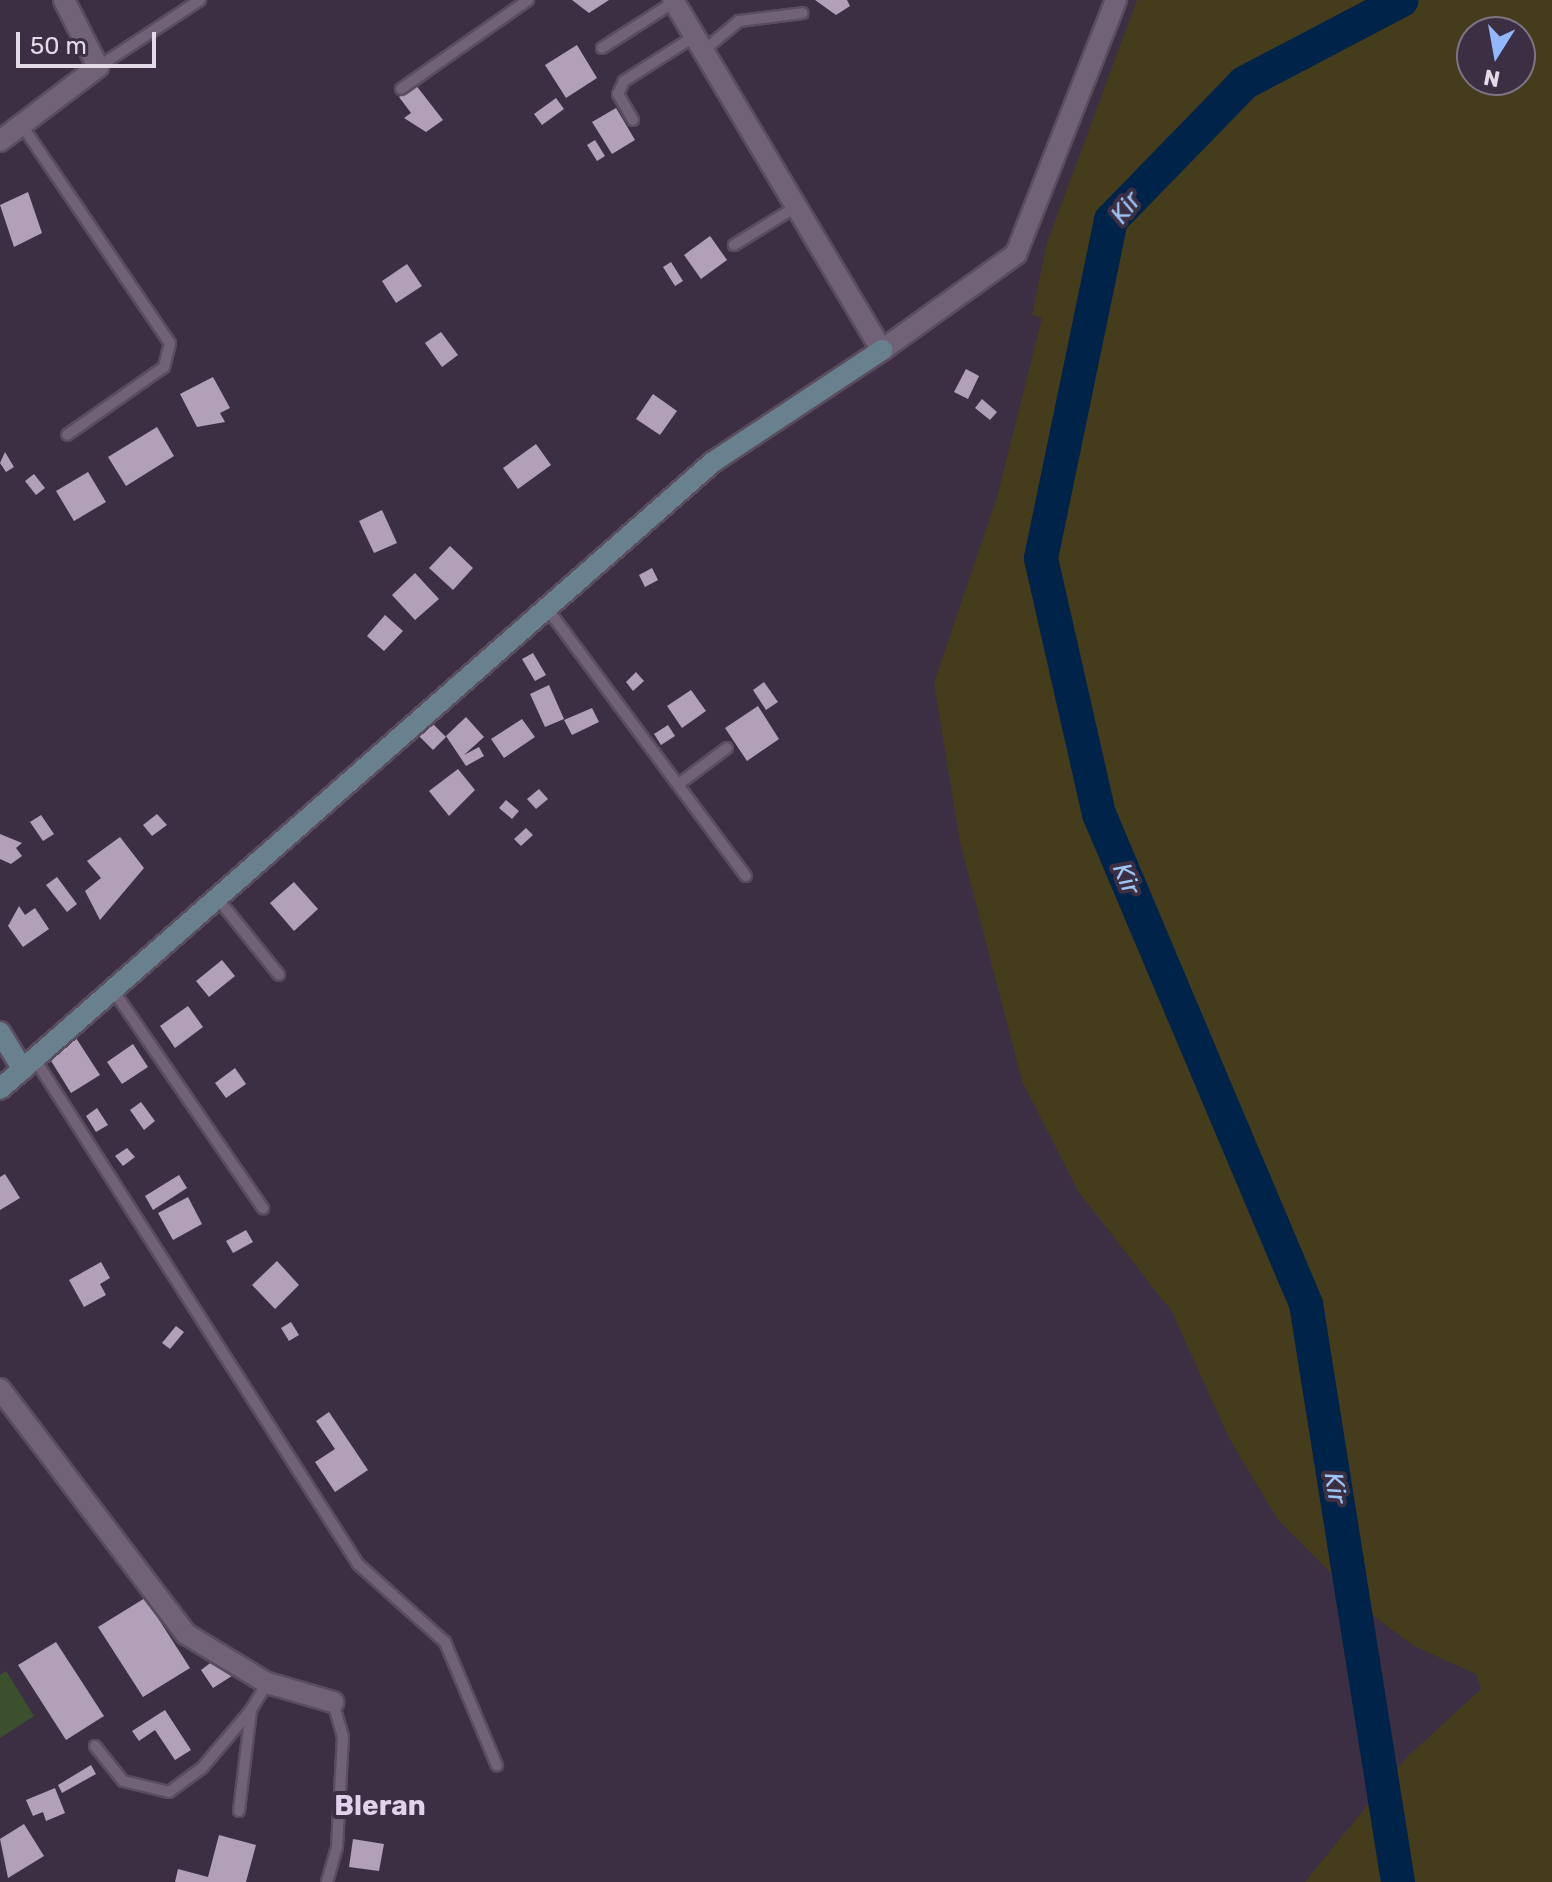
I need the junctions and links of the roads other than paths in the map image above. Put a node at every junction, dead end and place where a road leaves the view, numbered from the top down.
1 (64, 0) edge
2 (200, 0) edge
3 (528, 0) edge
4 (1116, 0) edge
5 (674, 1) edge
6 (803, 13) dead end
7 (699, 43) junction
8 (602, 48) dead end
9 (98, 67) junction
10 (401, 89) dead end
11 (633, 120) dead end
12 (23, 127) junction
13 (0, 141) edge
14 (794, 208) junction
15 (734, 245) dead end
16 (882, 350) junction
17 (67, 435) dead end
18 (546, 607) junction
19 (727, 748) dead end
20 (679, 784) junction
21 (746, 876) dead end
22 (218, 899) junction
23 (279, 975) dead end
24 (113, 990) junction
25 (0, 1032) edge
26 (30, 1065) junction
27 (0, 1089) edge
28 (263, 1208) dead end
29 (0, 1389) edge
30 (267, 1683) junction
31 (333, 1702) joint
32 (251, 1710) junction
33 (95, 1746) dead end
34 (497, 1766) dead end
35 (239, 1811) dead end
36 (327, 1882) edge

1 - 9 street
2 - 9 lane
3 - 10 lane
4 - 16 street
5 - 7 street
5 - 8 lane
6 - 7 lane
7 - 11 lane
7 - 14 street
9 - 12 street
12 - 13 street
12 - 17 lane
14 - 15 lane
14 - 16 street
16 - 18 street
18 - 20 lane
18 - 22 street
19 - 20 lane
20 - 21 lane
22 - 23 lane
22 - 24 street
24 - 26 street
24 - 28 lane
25 - 26 street
26 - 27 street
26 - 34 lane
29 - 30 street
30 - 31 street
30 - 32 lane
31 - 36 lane
32 - 33 lane
32 - 35 lane

